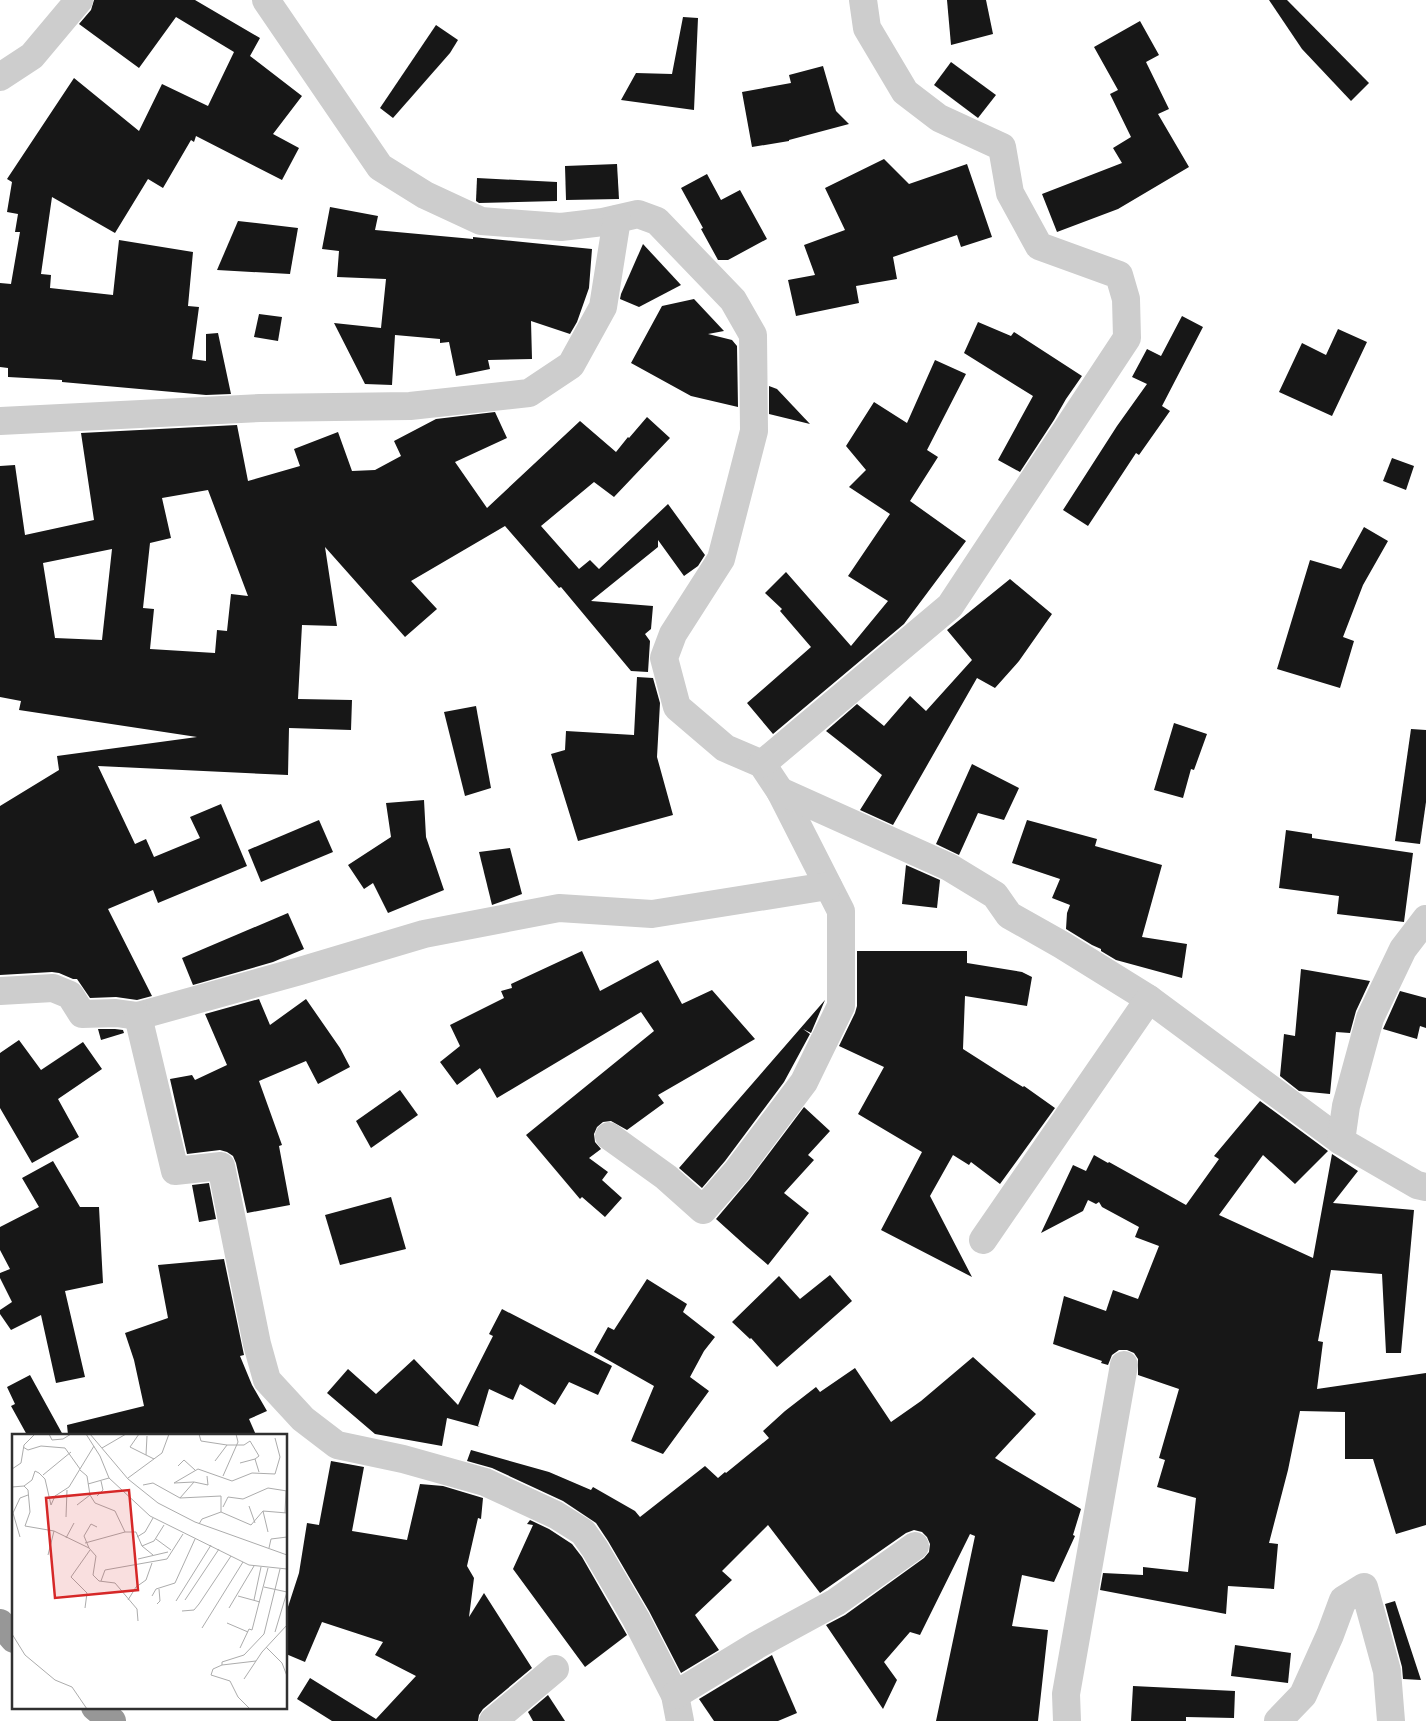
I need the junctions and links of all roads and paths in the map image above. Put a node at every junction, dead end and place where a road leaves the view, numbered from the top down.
1 (79, 0) edge
2 (266, 0) edge
3 (863, 0) edge
4 (0, 76) edge
5 (617, 219) junction
6 (0, 421) edge
7 (762, 764) junction
8 (780, 791) junction
9 (828, 886) junction
10 (1426, 919) edge
11 (0, 991) edge
12 (1149, 999) junction
13 (138, 1016) junction
14 (609, 1136) dead end
15 (1341, 1141) junction
16 (1426, 1187) edge
17 (983, 1240) dead end
18 (1124, 1365) dead end
19 (915, 1546) dead end
20 (0, 1623) edge
21 (12, 1637) edge
22 (555, 1669) dead end
23 (96, 1708) edge
24 (678, 1708) edge
25 (112, 1721) edge
26 (493, 1721) edge
27 (1067, 1721) edge
28 (1278, 1721) edge
29 (1391, 1721) edge

1 - 4 street
2 - 5 street
3 - 7 street
5 - 6 street
5 - 7 street
7 - 8 street
8 - 9 street
8 - 12 street
9 - 13 street
9 - 14 street
10 - 15 street
11 - 13 street
12 - 15 street
12 - 17 street
13 - 24 street
15 - 16 street
18 - 27 street
19 - 24 street
20 - 21 highway
22 - 26 street
23 - 25 highway
28 - 29 street

